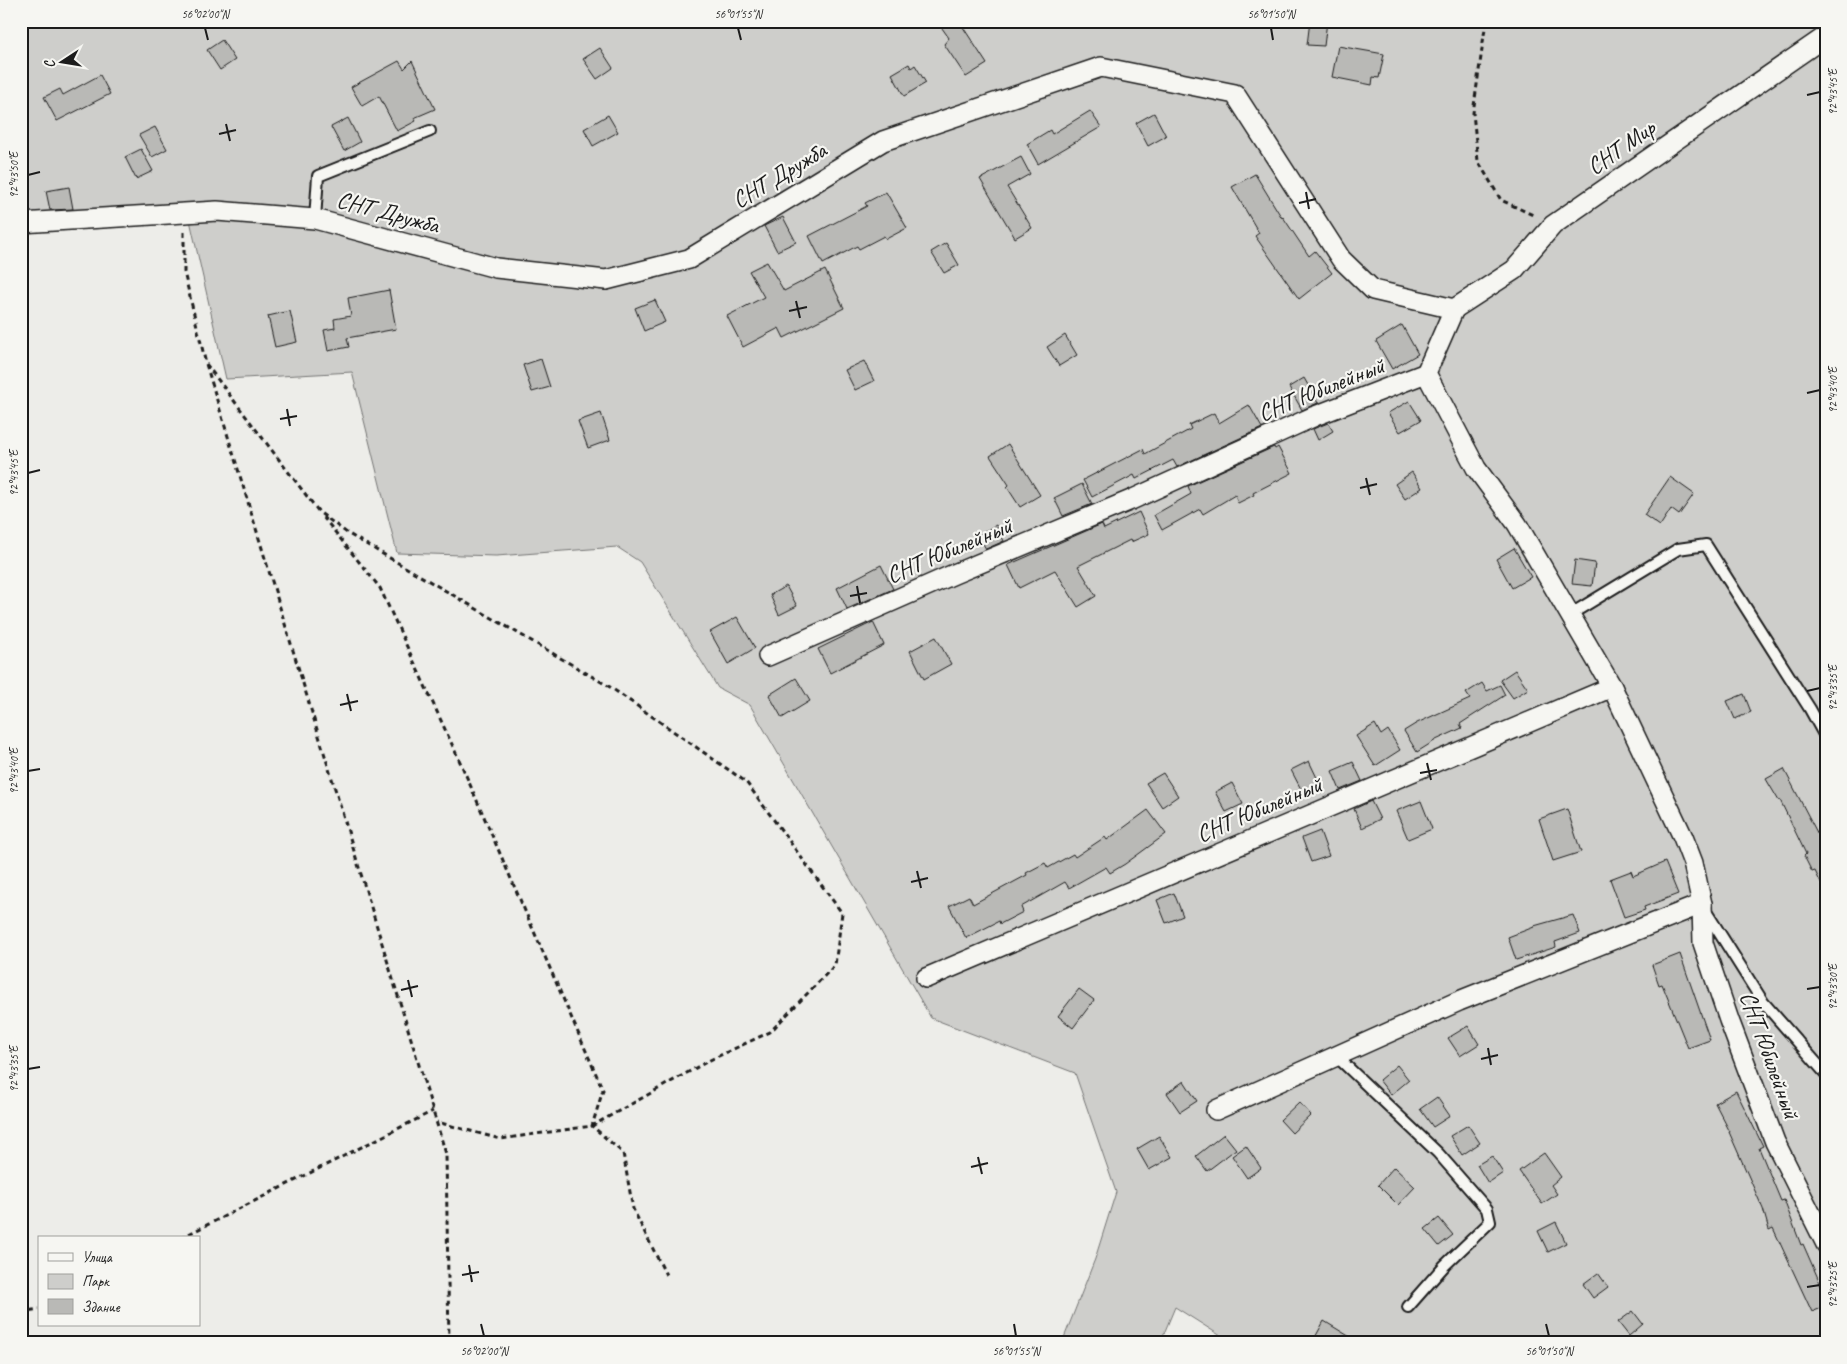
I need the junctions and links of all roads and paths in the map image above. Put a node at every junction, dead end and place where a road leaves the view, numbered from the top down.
1 (1486, 21) edge
2 (1826, 36) edge
3 (430, 131) dead end
4 (184, 213) junction
5 (315, 218) junction
6 (21, 223) edge
7 (1553, 225) junction
8 (1454, 309) junction
9 (206, 364) junction
10 (1426, 373) junction
11 (319, 512) junction
12 (1571, 614) junction
13 (768, 656) dead end
14 (1612, 687) junction
15 (1826, 738) edge
16 (1702, 904) junction
17 (926, 978) dead end
18 (1336, 1056) junction
19 (1826, 1074) edge
20 (1216, 1110) dead end
21 (433, 1111) junction
22 (437, 1122) junction
23 (592, 1126) junction
24 (185, 1236) edge
25 (1826, 1244) edge
26 (666, 1275) dead end
27 (1408, 1307) dead end
28 (38, 1309) edge
29 (21, 1312) edge
30 (449, 1343) edge

1 - 7 path
2 - 7 street, СНТ Мир
3 - 5 lane
4 - 5 street, СНТ Дружба
4 - 6 street, СНТ Дружба
4 - 9 path
5 - 8 street, СНТ Дружба
7 - 8 street, СНТ Мир
8 - 10 street
9 - 11 path
9 - 21 path
10 - 12 street, СНТ Юбилейный
10 - 13 street, СНТ Юбилейный
11 - 23 path
11 - 23 path
12 - 14 street, СНТ Юбилейный
12 - 15 lane
14 - 16 street, СНТ Юбилейный
14 - 17 street, СНТ Юбилейный
16 - 18 street
16 - 19 lane
16 - 25 street, СНТ Юбилейный
18 - 20 street
18 - 27 lane
21 - 22 path
21 - 24 path
22 - 23 path
22 - 30 path
23 - 26 path
28 - 29 path

